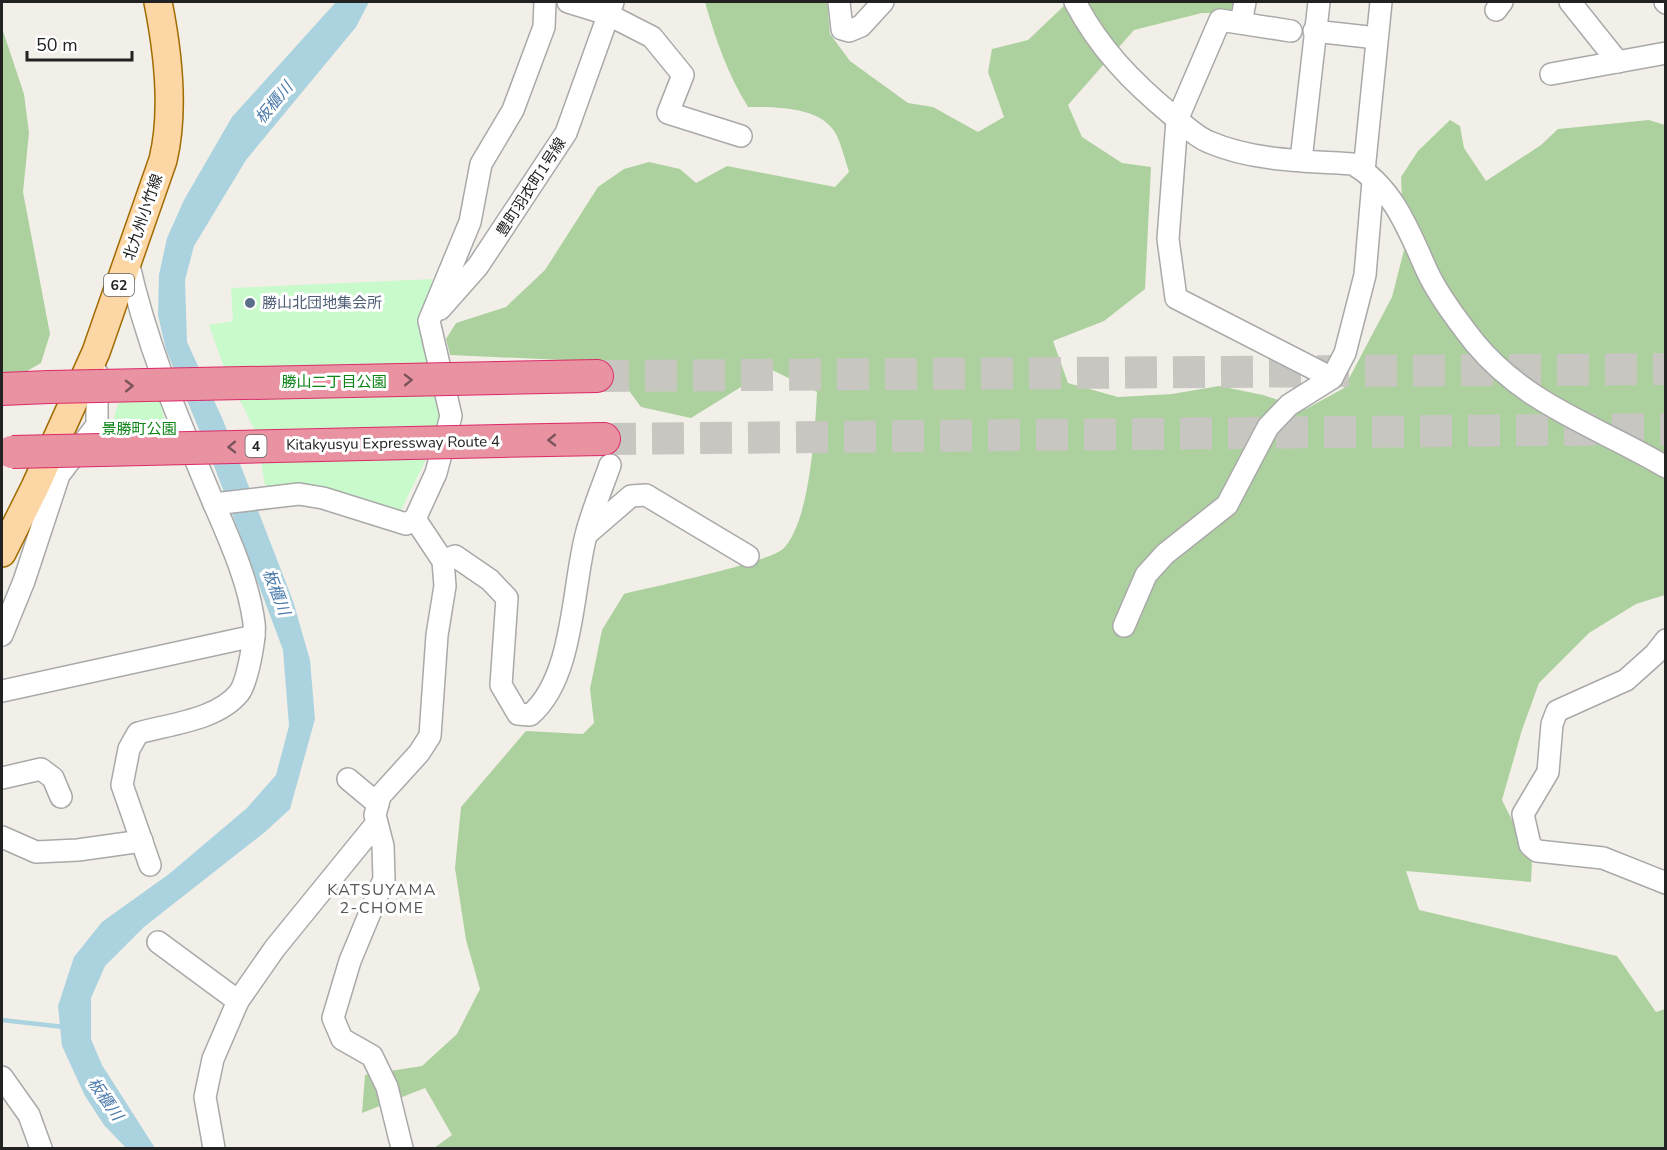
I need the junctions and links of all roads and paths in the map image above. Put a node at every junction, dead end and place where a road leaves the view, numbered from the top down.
1 (158, 2) edge
2 (545, 2) edge
3 (568, 2) edge
4 (839, 2) edge
5 (884, 2) edge
6 (1076, 2) edge
7 (1245, 2) edge
8 (1319, 2) edge
9 (1381, 2) edge
10 (1570, 2) edge
11 (610, 8) edge
12 (1241, 23) junction
13 (1291, 31) dead end
14 (1314, 31) junction
15 (1377, 38) junction
16 (1665, 53) edge
17 (1618, 62) junction
18 (1551, 74) dead end
19 (1177, 120) junction
20 (741, 136) dead end
21 (1301, 160) junction
22 (1369, 176) junction
23 (128, 261) junction
24 (429, 321) junction
25 (96, 352) junction
26 (597, 376) tunnel mouth
27 (1332, 378) junction
28 (2, 388) edge
29 (7, 452) edge
30 (607, 452) joint
31 (1665, 467) edge
32 (217, 504) junction
33 (415, 519) junction
34 (586, 534) junction
35 (2, 553) edge
36 (748, 556) dead end
37 (443, 561) junction
38 (1124, 627) dead end
39 (2, 635) edge
40 (254, 636) junction
41 (1665, 640) edge
42 (2, 692) edge
43 (2, 778) edge
44 (348, 779) dead end
45 (62, 797) dead end
46 (377, 814) junction
47 (2, 837) edge
48 (142, 841) junction
49 (150, 865) dead end
50 (1665, 883) edge
51 (158, 942) dead end
52 (238, 1001) junction
53 (2, 1077) edge
54 (41, 1149) edge
55 (214, 1149) edge
56 (402, 1149) edge

1 - 23 main road, 北九州小竹線 / 62
2 - 24 street
3 - 11 street
4 - 5 street
6 - 19 street
7 - 12 street
8 - 14 street
9 - 15 street
10 - 17 street
11 - 20 street
11 - 24 street, 豊町羽衣町1号線
12 - 13 street
12 - 19 street
14 - 15 street
14 - 21 street
15 - 22 street
16 - 17 street
17 - 18 street
19 - 21 street
19 - 27 street
21 - 22 street
22 - 27 street
22 - 31 street
23 - 25 main road, 北九州小竹線 / 62
23 - 32 street
24 - 33 street
25 - 35 main road, 北九州小竹線 / 62
25 - 39 street
28 -> 26 highway, bridge
27 - 38 street
30 -> 29 highway, Kitakyusyu Expressway Route 4 / 4, bridge
30 - 34 street
32 - 33 street
32 - 40 street
33 - 37 street
34 - 36 street
34 - 37 street
37 - 46 street
40 - 42 street
40 - 48 street
41 - 50 street
43 - 45 street
44 - 46 street
46 - 52 street
46 - 56 street
47 - 48 street
48 - 49 street
51 - 52 street
52 - 55 street
53 - 54 street

